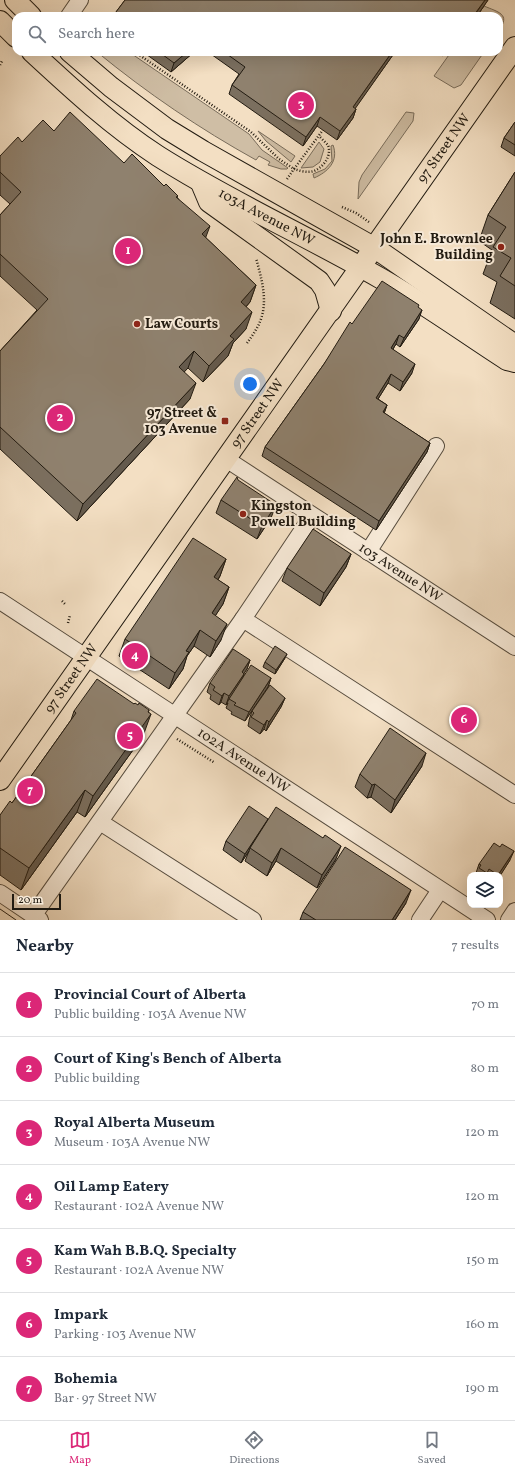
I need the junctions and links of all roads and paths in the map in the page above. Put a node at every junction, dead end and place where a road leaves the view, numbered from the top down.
1 (15, 0) edge
2 (80, 0) edge
3 (27, 12) edge
4 (72, 12) edge
5 (0, 21) edge
6 (12, 33) edge
7 (515, 47) edge
8 (42, 56) edge
9 (75, 56) edge
10 (141, 56) edge
11 (2, 61) dead end
12 (0, 65) edge
13 (323, 130) dead end
14 (319, 136) junction
15 (294, 169) junction
16 (286, 179) dead end
17 (201, 183) junction
18 (375, 248) junction
19 (255, 256) dead end
20 (361, 268) junction
21 (331, 311) junction
22 (247, 343) dead end
23 (515, 345) edge
24 (515, 362) edge
25 (436, 446) dead end
26 (226, 459) junction
27 (312, 516) junction
28 (368, 552) junction
29 (0, 601) edge
30 (62, 602) dead end
31 (65, 604) dead end
32 (70, 615) dead end
33 (242, 619) junction
34 (68, 624) dead end
35 (515, 647) edge
36 (86, 657) junction
37 (175, 716) junction
38 (0, 780) edge
39 (515, 795) edge
40 (100, 822) junction
41 (440, 890) junction
42 (0, 893) edge
43 (515, 911) edge
44 (37, 918) edge
45 (253, 920) edge
46 (420, 920) edge
47 (487, 920) edge
48 (509, 920) edge

1 - 3 main road
2 - 4 street
5 - 6 main road
7 - 18 main road, 97 Street NW
8 - 17 main road, 103A Avenue NW
9 - 18 main road, 103A Avenue NW
10 - 15 path
11 - 12 path
13 - 14 path
14 - 15 path
14 - 15 path
15 - 16 path
17 - 20 main road, 103A Avenue NW
17 - 21 main road
18 - 20 main road, 97 Street NW
18 - 23 main road, 103A Avenue NW
19 - 22 path
20 - 21 main road, 97 Street NW
20 - 24 main road, 103A Avenue NW
21 - 26 main road, 97 Street NW
25 - 28 street
26 - 27 street, 103 Avenue NW
26 - 36 main road, 97 Street NW
27 - 28 street, 103 Avenue NW
27 - 33 street
28 - 35 street, 103 Avenue NW
29 - 36 street, 102A Avenue NW
30 - 31 path
32 - 34 path
33 - 37 street
33 - 39 street
36 - 37 street, 102A Avenue NW
36 - 38 main road, 97 Street NW
37 - 40 street
37 - 41 street, 102A Avenue NW
40 - 44 street
40 - 45 street
41 - 46 street
41 - 47 street, 102A Avenue NW
42 - 44 street
43 - 48 street

